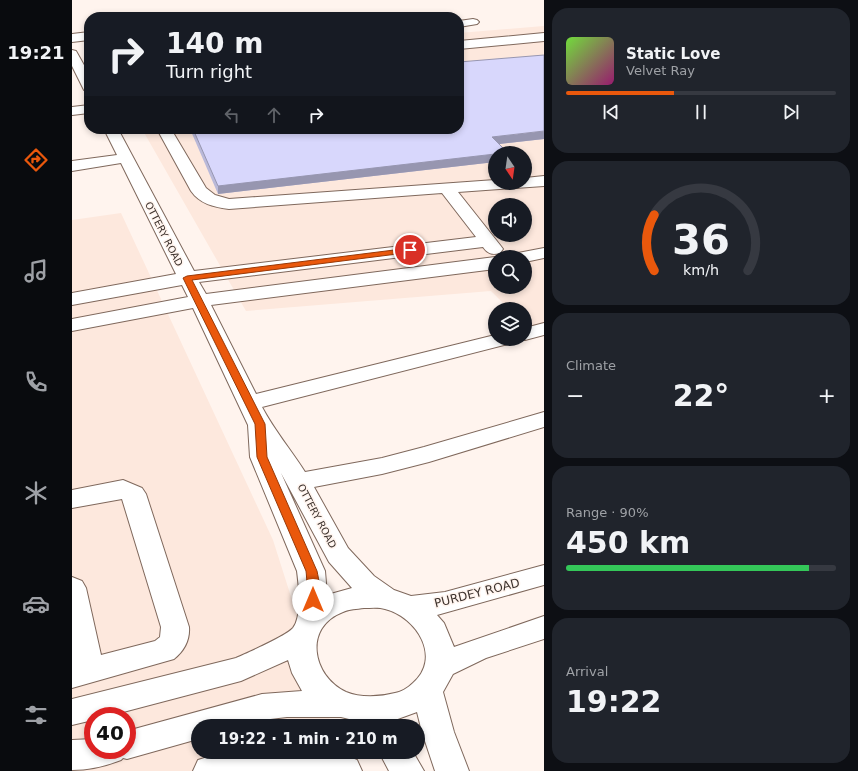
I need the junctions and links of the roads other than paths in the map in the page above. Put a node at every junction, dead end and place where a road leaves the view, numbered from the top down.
1 (473, 22) dead end
2 (464, 23) edge
3 (84, 37) edge
4 (544, 37) edge
5 (72, 38) edge
6 (464, 45) edge
7 (72, 54) edge
8 (84, 74) edge
9 (84, 110) edge
10 (72, 111) edge
11 (114, 134) edge
12 (167, 134) edge
13 (126, 158) junction
14 (72, 166) edge
15 (544, 181) edge
16 (532, 182) edge
17 (488, 186) edge
18 (447, 189) junction
19 (488, 241) joint
20 (489, 242) edge
21 (495, 250) edge
22 (544, 253) edge
23 (532, 255) edge
24 (488, 264) edge
25 (191, 285) junction
26 (72, 287) edge
27 (72, 299) edge
28 (72, 316) edge
29 (72, 325) edge
30 (544, 329) edge
31 (532, 332) edge
32 (488, 344) edge
33 (255, 414) junction
34 (544, 420) edge
35 (299, 482) junction
36 (72, 499) edge
37 (544, 576) edge
38 (72, 588) edge
39 (397, 603) junction
40 (544, 627) edge
41 (307, 629) junction
42 (81, 673) edge
43 (434, 678) junction
44 (72, 712) edge
45 (361, 713) edge
46 (136, 742) edge
47 (72, 755) edge
48 (84, 755) edge
49 (399, 759) edge
50 (210, 771) edge
51 (345, 771) edge
52 (407, 771) edge
53 (452, 771) edge

1 - 2 street
3 - 5 street
4 - 6 street
7 - 8 street
9 - 10 street
11 - 13 street, OTTERY ROAD
12 - 18 street
13 - 14 street
13 - 25 street, OTTERY ROAD
15 - 16 street
17 - 18 street
18 - 19 street
19 - 25 street
20 - 21 street
22 - 23 street
24 - 25 street
25 - 26 street
25 - 27 street
25 - 28 street
25 - 29 street
25 - 33 street, OTTERY ROAD
30 - 31 street
32 - 33 street
33 - 35 street, OTTERY ROAD
33 - 41 street, OTTERY ROAD
34 - 35 street
35 - 39 street, OTTERY ROAD
36 - 42 street
37 - 39 street, PURDEY ROAD
38 - 42 street
39 - 41 street
39 - 43 street
40 - 43 street
41 - 44 street
41 - 45 street
43 - 45 street
43 - 53 street
45 - 46 street
47 - 48 street
49 - 52 street
50 - 51 street

